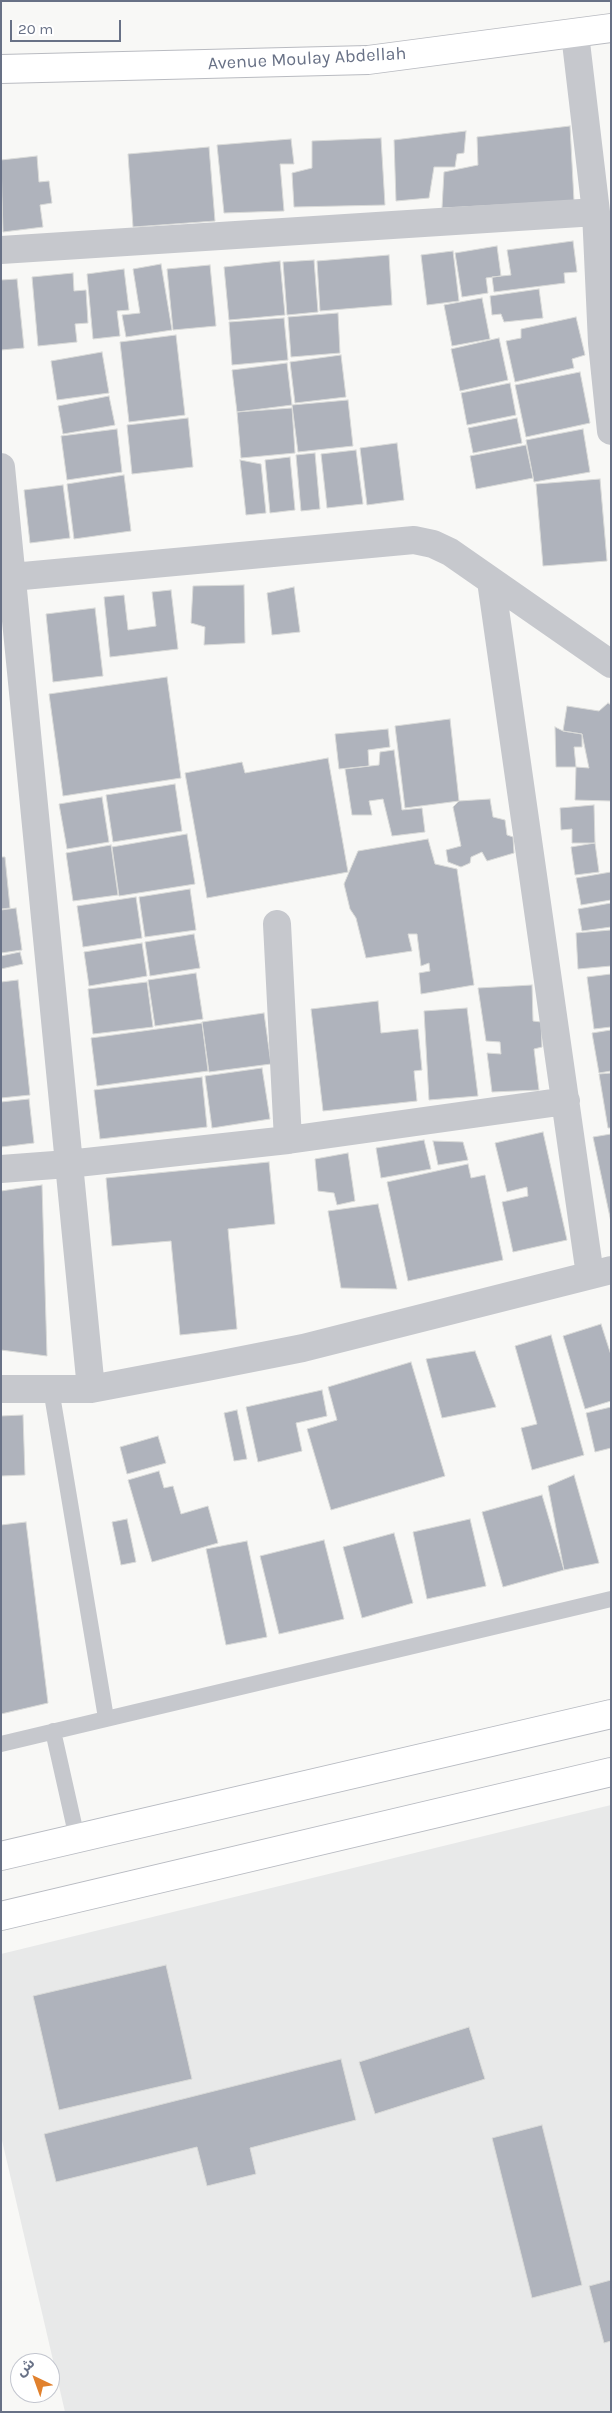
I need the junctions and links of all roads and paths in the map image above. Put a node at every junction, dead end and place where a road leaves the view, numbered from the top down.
1 (611, 28) edge
2 (575, 34) junction
3 (1, 69) edge
4 (596, 212) junction
5 (605, 249) edge
6 (1, 250) edge
7 (607, 342) edge
8 (611, 431) edge
9 (1, 467) edge
10 (6, 577) edge
11 (491, 580) junction
12 (611, 664) edge
13 (277, 924) dead end
14 (566, 1101) junction
15 (288, 1140) junction
16 (68, 1164) junction
17 (1, 1169) edge
18 (600, 1272) edge
19 (51, 1389) junction
20 (90, 1389) junction
21 (1, 1390) edge
22 (611, 1599) edge
23 (611, 1714) edge
24 (106, 1718) junction
25 (53, 1731) junction
26 (1, 1744) edge
27 (611, 1772) edge
28 (77, 1838) junction
29 (1, 1856) edge
30 (1, 1916) edge

1 - 2 main road, Avenue Moulay Abdellah
2 - 3 main road, Avenue Moulay Abdellah
2 - 4 street
4 - 5 street
4 - 6 street
5 - 7 street
7 - 8 street
9 - 10 street
10 - 11 street
10 - 16 street
11 - 12 street
11 - 14 street
13 - 15 street
14 - 15 street
14 - 18 street
15 - 16 street
16 - 17 street
16 - 20 street
18 - 20 street
19 - 20 street
19 - 21 street
19 - 24 lane
22 - 24 lane
23 - 28 main road
24 - 25 lane
25 - 26 lane
25 - 28 lane
27 - 30 main road
28 - 29 main road

